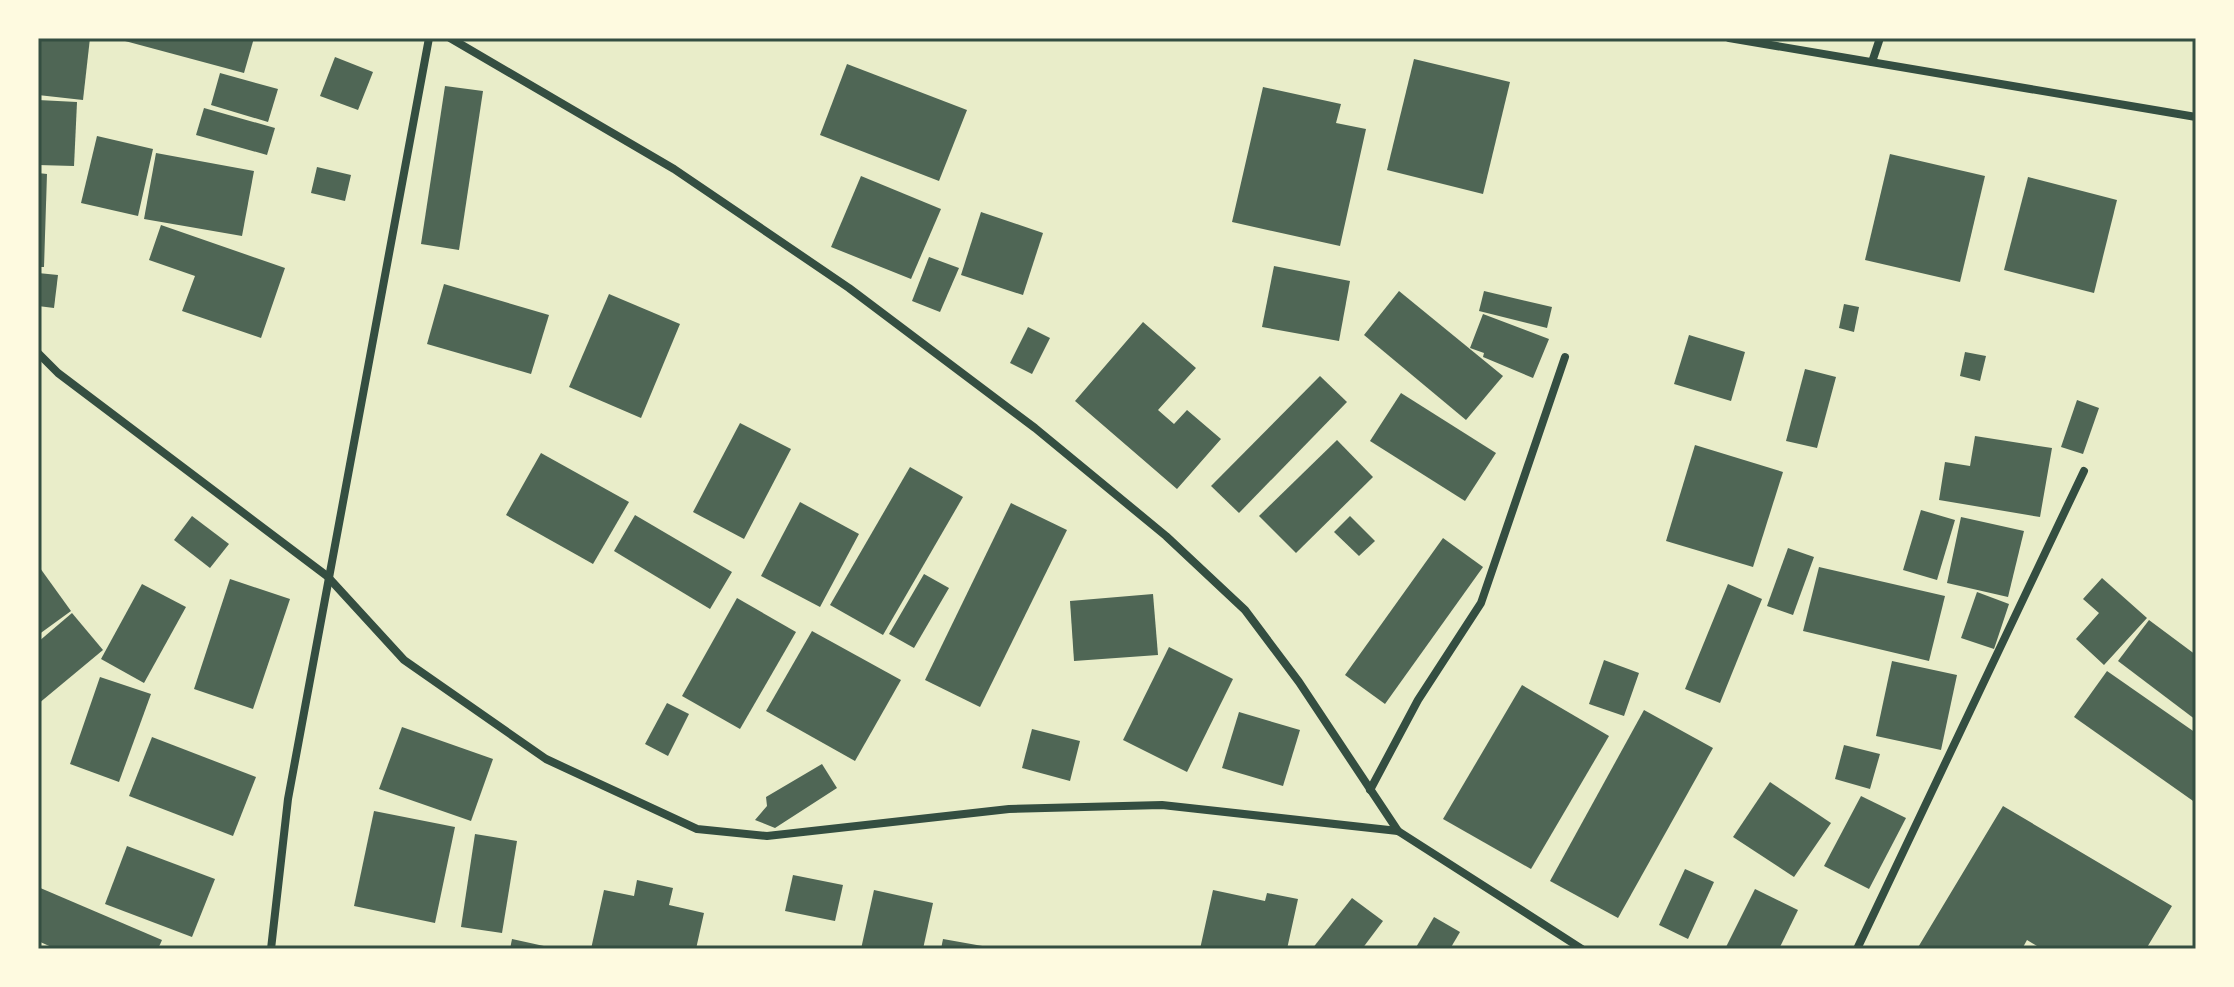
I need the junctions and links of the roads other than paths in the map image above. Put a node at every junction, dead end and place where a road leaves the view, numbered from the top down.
1 (429, 38) edge
2 (450, 38) edge
3 (1729, 38) edge
4 (1880, 38) edge
5 (1872, 62) junction
6 (2196, 117) edge
7 (38, 353) edge
8 (1565, 357) dead end
9 (2084, 471) dead end
10 (327, 576) junction
11 (1370, 790) junction
12 (1398, 831) junction
13 (271, 949) edge
14 (1582, 949) edge
15 (1857, 949) edge

1 - 10 street
2 - 11 street
3 - 5 street
4 - 5 street
5 - 6 street
7 - 10 street
8 - 11 street
9 - 15 street
10 - 12 street
10 - 13 street
11 - 12 street
12 - 14 street

